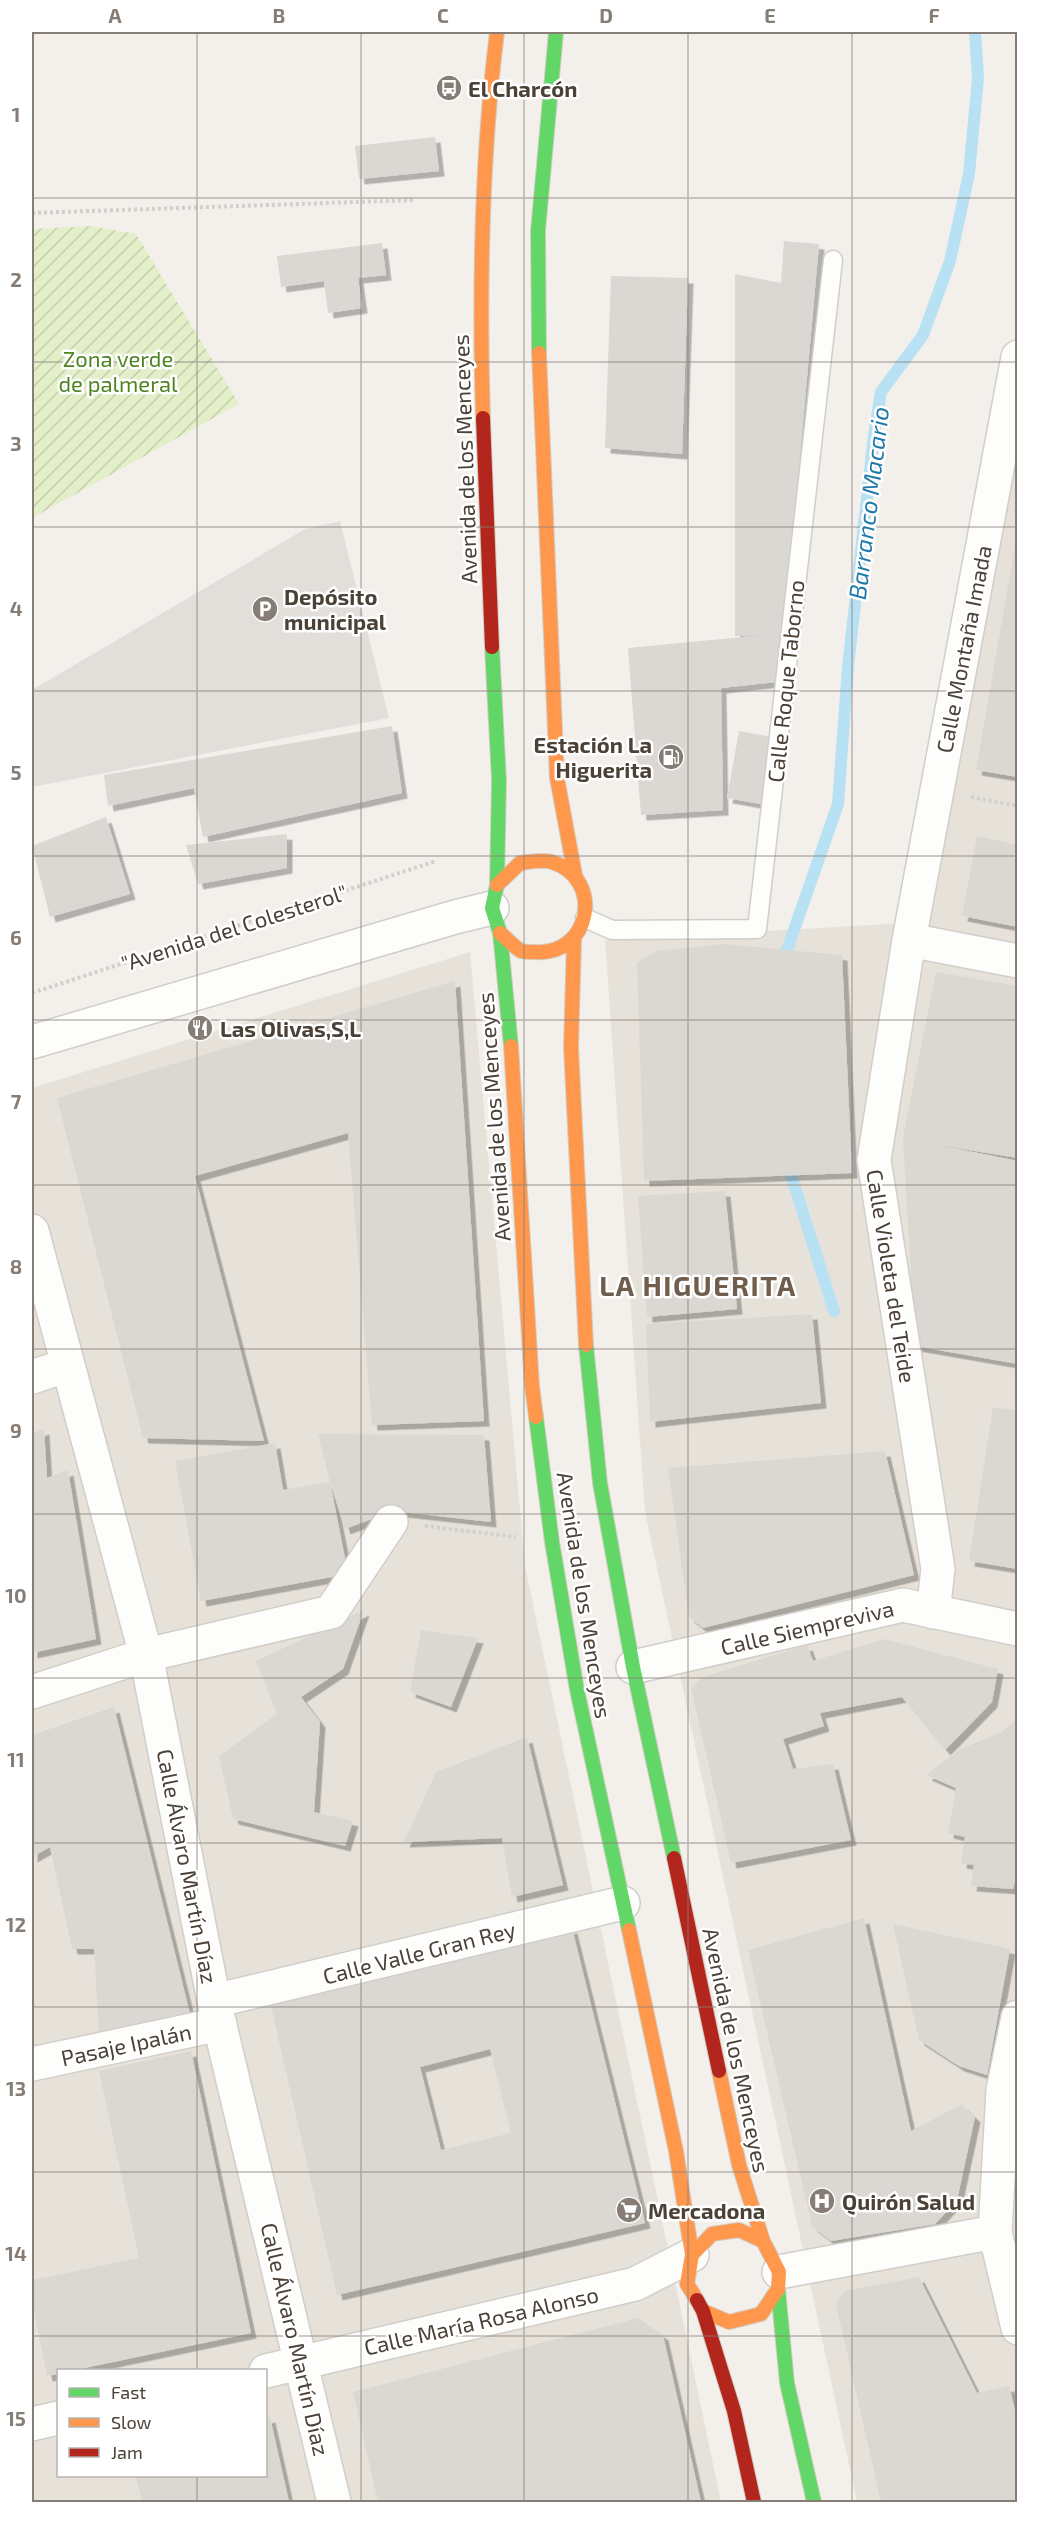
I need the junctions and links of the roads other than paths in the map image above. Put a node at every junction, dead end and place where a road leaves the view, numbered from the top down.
1 (496, 32) edge
2 (556, 32) edge
3 (833, 260) dead end
4 (1017, 357) edge
5 (575, 876) junction
6 (496, 909) junction
7 (585, 918) junction
8 (574, 939) junction
9 (909, 940) junction
10 (1017, 961) edge
11 (32, 1042) edge
12 (32, 1231) edge
13 (68, 1365) junction
14 (32, 1377) edge
15 (391, 1522) road end
16 (933, 1612) junction
17 (1017, 1629) edge
18 (146, 1655) junction
19 (633, 1667) junction
20 (32, 1692) edge
21 (623, 1903) junction
22 (217, 2013) junction
23 (1017, 2017) edge
24 (32, 2064) edge
25 (1010, 2091) edge
26 (995, 2232) junction
27 (763, 2241) junction
28 (692, 2255) junction
29 (778, 2280) junction
30 (703, 2311) junction
31 (1017, 2328) edge
32 (302, 2362) junction
33 (267, 2370) edge
34 (57, 2418) edge
35 (32, 2424) edge
36 (334, 2502) edge
37 (754, 2502) edge
38 (814, 2502) edge

1 - 6 main road, Avenida de los Menceyes
2 - 5 main road
3 - 7 lane, Calle Roque Taborno
4 - 9 street, Calle Montaña Imada
5 - 6 main road
5 - 7 main road
6 - 8 main road
6 - 11 street
6 - 21 main road, Avenida de los Menceyes
7 - 8 main road
8 - 19 main road, Avenida de los Menceyes
9 - 10 street
9 - 16 street, Calle Violeta del Teide
12 - 13 street, Calle Álvaro Martín Díaz
13 - 14 street
13 - 18 street, Calle Álvaro Martín Díaz
15 - 18 street
16 - 17 street, Calle Siempreviva
16 - 19 street, Calle Siempreviva
18 - 20 street
18 - 22 street, Calle Álvaro Martín Díaz
19 - 27 main road, Avenida de los Menceyes
21 - 22 street, Calle Valle Gran Rey
21 - 28 main road, Avenida de los Menceyes
22 - 24 street, Pasaje Ipalán
22 - 32 street, Calle Álvaro Martín Díaz
23 - 25 street
25 - 26 street
26 - 29 street
26 - 31 street
27 - 28 main road
27 - 29 main road
28 - 30 main road
28 - 32 street, Calle María Rosa Alonso
29 - 30 main road
29 - 38 main road
30 - 37 main road
32 - 33 street, Calle María Rosa Alonso
32 - 36 street, Calle Álvaro Martín Díaz
34 - 35 street

